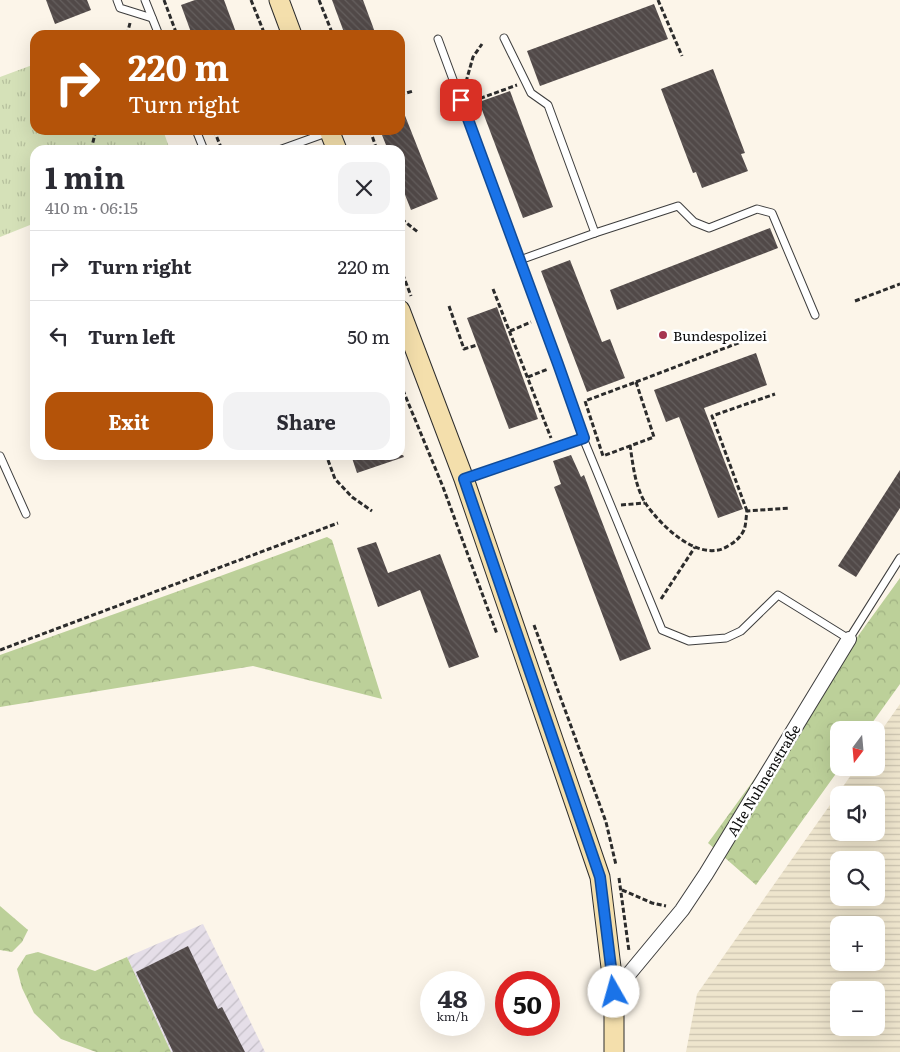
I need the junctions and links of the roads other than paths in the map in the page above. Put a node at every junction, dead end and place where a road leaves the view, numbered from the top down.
1 (117, 0) edge
2 (145, 0) edge
3 (279, 0) edge
4 (152, 18) junction
5 (157, 30) edge
6 (290, 30) edge
7 (504, 38) dead end
8 (438, 39) dead end
9 (318, 135) edge
10 (292, 145) edge
11 (595, 233) junction
12 (520, 260) junction
13 (815, 315) dead end
14 (405, 323) edge
15 (584, 438) junction
16 (0, 456) edge
17 (464, 479) junction
18 (26, 514) dead end
19 (900, 558) edge
20 (849, 638) junction
21 (614, 992) junction
22 (614, 1052) edge

1 - 4 lane
2 - 4 lane
3 - 6 main road
4 - 5 lane
7 - 11 lane
8 - 12 lane
9 - 10 lane
11 - 12 lane
11 - 13 lane
12 - 15 lane
14 - 17 main road
15 - 17 lane
15 - 20 lane
16 - 18 lane
17 - 21 main road
19 - 20 lane, Alte Nuhnenstraße
20 - 21 street, Alte Nuhnenstraße
21 - 22 main road

